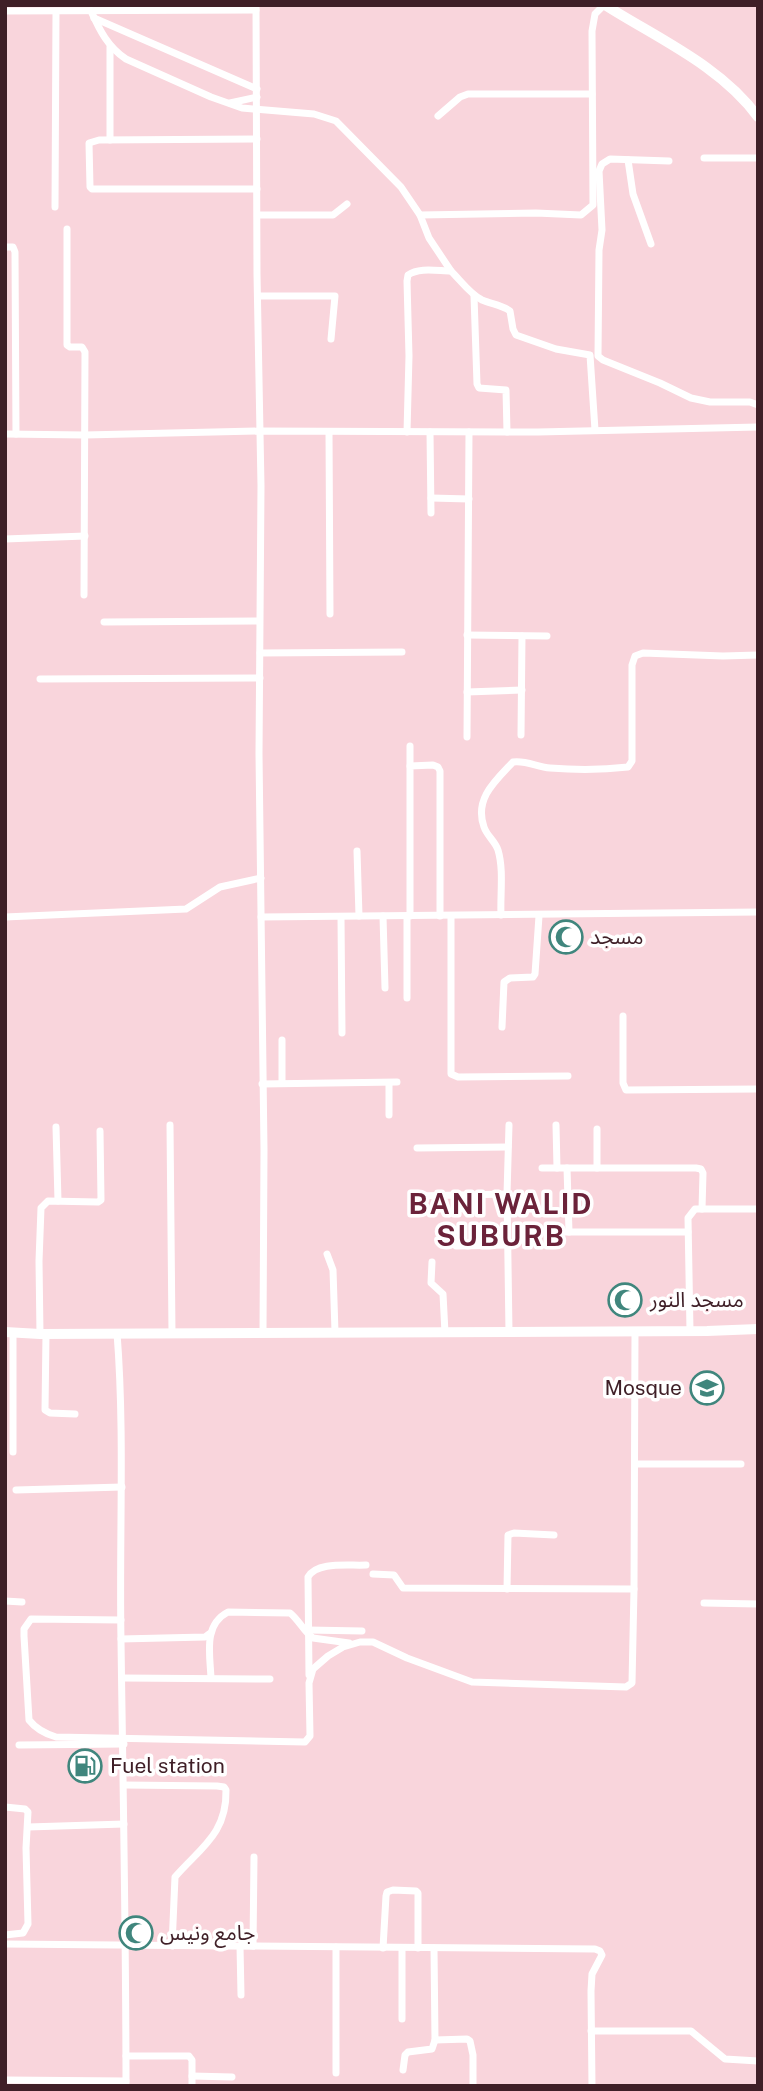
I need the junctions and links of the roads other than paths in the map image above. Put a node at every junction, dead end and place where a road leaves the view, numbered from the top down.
1 (605, 5) edge
2 (256, 8) edge
3 (5, 11) edge
4 (56, 12) junction
5 (92, 14) junction
6 (110, 46) junction
7 (257, 93) junction
8 (592, 94) junction
9 (230, 104) junction
10 (257, 111) junction
11 (438, 116) dead end
12 (758, 117) edge
13 (257, 139) junction
14 (110, 140) junction
15 (704, 158) dead end
16 (758, 158) edge
17 (628, 160) junction
18 (669, 161) dead end
19 (257, 189) junction
20 (347, 204) dead end
21 (55, 207) dead end
22 (258, 215) junction
23 (420, 215) junction
24 (66, 229) dead end
25 (651, 244) dead end
26 (5, 247) edge
27 (451, 271) junction
28 (258, 296) junction
29 (474, 296) junction
30 (331, 339) dead end
31 (5, 344) edge
32 (16, 344) junction
33 (758, 405) edge
34 (758, 427) edge
35 (595, 430) junction
36 (260, 431) junction
37 (329, 432) junction
38 (407, 432) junction
39 (430, 432) junction
40 (470, 432) junction
41 (507, 432) junction
42 (5, 434) edge
43 (16, 434) junction
44 (85, 435) junction
45 (431, 498) junction
46 (469, 499) junction
47 (431, 513) dead end
48 (85, 536) junction
49 (5, 539) edge
50 (84, 595) dead end
51 (330, 614) dead end
52 (259, 621) junction
53 (104, 622) dead end
54 (467, 635) junction
55 (522, 636) junction
56 (547, 636) dead end
57 (402, 652) dead end
58 (260, 653) junction
59 (758, 655) edge
60 (40, 678) dead end
61 (260, 678) junction
62 (522, 690) junction
63 (467, 692) junction
64 (522, 735) dead end
65 (467, 737) dead end
66 (410, 746) dead end
67 (410, 766) junction
68 (358, 851) dead end
69 (261, 878) junction
70 (758, 912) edge
71 (501, 915) junction
72 (359, 916) junction
73 (383, 916) junction
74 (408, 916) junction
75 (440, 916) junction
76 (451, 916) junction
77 (539, 916) junction
78 (5, 917) edge
79 (261, 917) junction
80 (341, 917) junction
81 (385, 988) dead end
82 (407, 998) dead end
83 (623, 1016) dead end
84 (502, 1027) dead end
85 (342, 1033) dead end
86 (282, 1040) dead end
87 (568, 1076) dead end
88 (282, 1083) junction
89 (262, 1084) junction
90 (758, 1089) edge
91 (390, 1115) dead end
92 (170, 1125) dead end
93 (509, 1125) dead end
94 (556, 1125) dead end
95 (56, 1127) dead end
96 (597, 1129) dead end
97 (100, 1131) dead end
98 (508, 1147) junction
99 (416, 1148) dead end
100 (542, 1168) dead end
101 (557, 1168) junction
102 (567, 1168) junction
103 (597, 1168) junction
104 (507, 1194) junction
105 (414, 1196) dead end
106 (58, 1201) junction
107 (702, 1209) junction
108 (758, 1209) edge
109 (548, 1232) dead end
110 (569, 1232) junction
111 (688, 1232) junction
112 (507, 1245) junction
113 (456, 1247) dead end
114 (327, 1254) dead end
115 (432, 1262) dead end
116 (690, 1331) junction
117 (758, 1331) edge
118 (9, 1332) edge
119 (264, 1332) junction
120 (335, 1332) junction
121 (509, 1332) junction
122 (635, 1332) junction
123 (117, 1333) junction
124 (172, 1333) junction
125 (445, 1333) junction
126 (43, 1334) junction
127 (75, 1415) dead end
128 (13, 1452) dead end
129 (635, 1464) junction
130 (741, 1464) dead end
131 (122, 1487) junction
132 (16, 1490) dead end
133 (554, 1535) dead end
134 (366, 1565) dead end
135 (373, 1574) dead end
136 (507, 1589) junction
137 (634, 1589) junction
138 (5, 1601) edge
139 (22, 1602) dead end
140 (704, 1602) dead end
141 (758, 1604) edge
142 (121, 1620) junction
143 (362, 1631) dead end
144 (308, 1632) junction
145 (209, 1634) junction
146 (121, 1639) junction
147 (353, 1644) junction
148 (122, 1678) junction
149 (211, 1678) junction
150 (270, 1679) dead end
151 (309, 1683) junction
152 (124, 1742) junction
153 (19, 1745) dead end
154 (124, 1785) junction
155 (5, 1807) edge
156 (124, 1824) junction
157 (28, 1827) junction
158 (254, 1857) dead end
159 (5, 1935) edge
160 (5, 1944) edge
161 (125, 1945) junction
162 (172, 1946) junction
163 (240, 1946) junction
164 (253, 1946) junction
165 (336, 1947) junction
166 (383, 1948) junction
167 (402, 1948) junction
168 (418, 1948) junction
169 (434, 1948) junction
170 (241, 1995) dead end
171 (402, 2019) dead end
172 (591, 2031) junction
173 (435, 2040) junction
174 (126, 2056) junction
175 (758, 2061) edge
176 (403, 2070) dead end
177 (336, 2073) dead end
178 (192, 2076) junction
179 (232, 2077) dead end
180 (5, 2080) edge
181 (39, 2083) edge
182 (126, 2083) edge
183 (192, 2086) edge
184 (472, 2086) edge
185 (592, 2086) edge

1 - 8 street
1 - 12 main road
2 - 5 street
2 - 7 street
3 - 4 street
4 - 5 street
4 - 21 street
5 - 6 street
5 - 7 street
6 - 9 street
6 - 14 street
7 - 9 street
7 - 10 street
8 - 11 street
8 - 23 street
9 - 10 street
10 - 13 street
10 - 23 street
13 - 14 street
13 - 19 street
14 - 19 street
15 - 16 street
17 - 18 street
17 - 25 street
17 - 33 street
19 - 22 street
20 - 22 street
22 - 28 street
23 - 27 street
24 - 44 street
26 - 32 street
27 - 29 street
27 - 38 street
28 - 30 street
28 - 36 street
29 - 35 street
29 - 41 street
31 - 32 street
32 - 43 street
34 - 35 street
35 - 41 street
36 - 37 street
36 - 44 street
36 - 52 street
37 - 38 street
37 - 51 street
38 - 39 street
39 - 40 street
39 - 45 street
40 - 41 street
40 - 46 street
42 - 43 street
43 - 44 street
44 - 48 street
45 - 46 street
45 - 47 street
46 - 54 street
48 - 49 street
48 - 50 street
52 - 53 street
52 - 58 street
54 - 55 street
54 - 63 street
55 - 56 street
55 - 62 street
57 - 58 street
58 - 61 street
59 - 71 street
60 - 61 street
61 - 69 street
62 - 63 street
62 - 64 street
63 - 65 street
66 - 67 street
67 - 74 street
67 - 75 street
68 - 72 street
69 - 78 street
69 - 79 street
70 - 77 street
71 - 76 street
71 - 77 street
72 - 73 street
72 - 80 street
73 - 74 street
73 - 81 street
74 - 75 street
74 - 82 street
75 - 76 street
76 - 87 street
77 - 84 street
79 - 80 street
79 - 89 street
80 - 85 street
83 - 90 street
86 - 88 street
88 - 89 street
88 - 91 street
89 - 119 street
92 - 124 street
93 - 98 street
94 - 101 street
95 - 106 street
96 - 103 street
97 - 106 street
98 - 99 street
98 - 104 street
100 - 101 street
101 - 102 street
102 - 103 street
102 - 110 street
103 - 107 street
104 - 105 street
104 - 112 street
106 - 126 street
107 - 108 street
107 - 111 street
109 - 110 street
110 - 111 street
111 - 116 street
112 - 113 street
112 - 121 street
114 - 120 street
115 - 125 street
116 - 117 main road
116 - 122 main road
118 - 126 main road
118 - 128 street
119 - 120 main road
119 - 124 main road
120 - 125 main road
121 - 122 main road
121 - 125 main road
122 - 129 street
123 - 124 main road
123 - 126 main road
123 - 131 street
126 - 127 street
129 - 130 street
129 - 137 street
131 - 132 street
131 - 142 street
133 - 136 street
134 - 144 street
135 - 136 street
136 - 137 street
137 - 147 street
138 - 139 street
140 - 141 street
142 - 146 street
142 - 152 street
143 - 144 street
144 - 145 street
144 - 147 street
144 - 151 street
145 - 146 street
145 - 149 street
146 - 148 street
147 - 151 street
148 - 149 street
148 - 152 street
149 - 150 street
151 - 152 street
152 - 153 street
152 - 154 street
154 - 156 street
154 - 162 street
155 - 157 street
156 - 157 street
156 - 161 street
157 - 159 street
158 - 164 street
160 - 161 street
161 - 162 street
161 - 174 street
162 - 163 street
163 - 164 street
163 - 170 street
164 - 165 street
165 - 166 street
165 - 177 street
166 - 167 street
166 - 168 street
167 - 168 street
167 - 171 street
168 - 169 street
169 - 172 street
169 - 173 street
172 - 175 street
172 - 185 street
173 - 176 street
173 - 184 street
174 - 178 street
174 - 182 street
178 - 179 street
178 - 183 street
180 - 181 street
181 - 182 street

